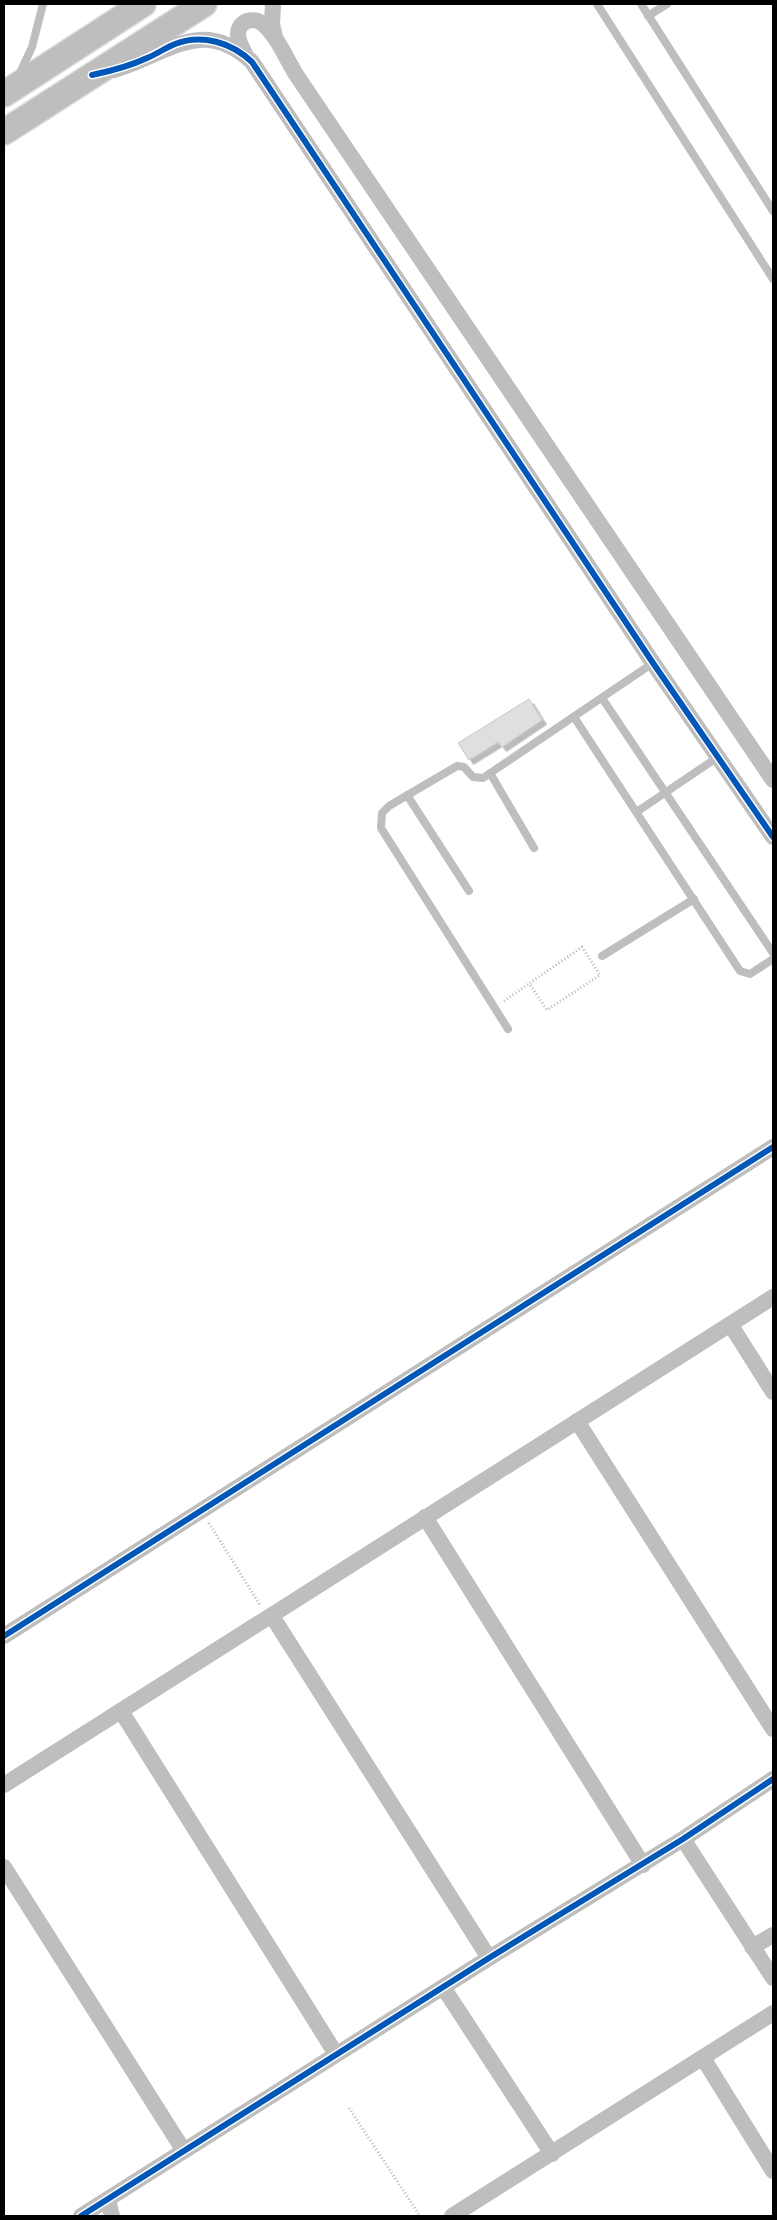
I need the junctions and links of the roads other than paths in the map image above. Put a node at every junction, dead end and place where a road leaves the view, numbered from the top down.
1 (43, 4) edge
2 (143, 4) edge
3 (204, 4) edge
4 (274, 4) edge
5 (597, 4) edge
6 (641, 4) edge
7 (667, 4) edge
8 (648, 16) junction
9 (275, 37) junction
10 (246, 56) junction
11 (92, 75) junction
12 (7, 92) edge
13 (4, 132) edge
14 (773, 211) edge
15 (773, 279) edge
16 (653, 663) junction
17 (602, 698) junction
18 (574, 716) junction
19 (718, 756) junction
20 (490, 773) junction
21 (773, 780) edge
22 (666, 792) junction
23 (407, 795) junction
24 (638, 811) junction
25 (773, 837) edge
26 (534, 848) dead end
27 (469, 891) dead end
28 (694, 899) junction
29 (773, 953) edge
30 (602, 956) dead end
31 (773, 959) edge
32 (508, 1029) dead end
33 (773, 1147) edge
34 (773, 1297) edge
35 (730, 1324) junction
36 (773, 1392) edge
37 (577, 1421) junction
38 (425, 1518) junction
39 (270, 1617) junction
40 (4, 1636) edge
41 (121, 1710) junction
42 (773, 1729) edge
43 (773, 1779) edge
44 (4, 1785) edge
45 (683, 1839) junction
46 (643, 1865) junction
47 (4, 1867) edge
48 (773, 1935) edge
49 (752, 1947) junction
50 (489, 1958) junction
51 (773, 1978) edge
52 (443, 1987) junction
53 (773, 2013) edge
54 (336, 2054) junction
55 (703, 2058) junction
56 (184, 2151) junction
57 (552, 2154) junction
58 (773, 2171) edge
59 (108, 2200) junction
60 (81, 2216) edge
61 (112, 2216) edge
62 (452, 2216) edge

1 - 12 lane
2 - 12 main road
3 - 11 main road
4 - 9 street
5 - 15 lane
6 - 8 lane
7 - 8 lane
8 - 14 lane
9 - 10 street
9 - 21 street
10 - 11 street
10 - 16 street
11 - 13 main road
16 - 17 lane
16 - 19 street
17 - 18 lane
17 - 22 lane
18 - 20 lane
18 - 24 lane
19 - 22 lane
19 - 25 street
20 - 23 lane
20 - 26 lane
22 - 24 lane
22 - 29 lane
23 - 27 lane
23 - 32 lane
24 - 28 lane
28 - 30 lane
28 - 31 lane
33 - 40 street
34 - 35 street
35 - 36 street
35 - 37 street
37 - 38 street
37 - 42 street
38 - 39 street
38 - 46 street
39 - 41 street
39 - 50 street
41 - 44 street
41 - 54 street
43 - 45 street
45 - 46 street
45 - 49 street
46 - 50 street
47 - 56 street
48 - 49 street
49 - 51 street
50 - 52 street
52 - 54 street
52 - 57 street
53 - 55 street
54 - 56 street
55 - 57 street
55 - 58 street
56 - 59 street
57 - 62 street
59 - 60 street
59 - 61 street

